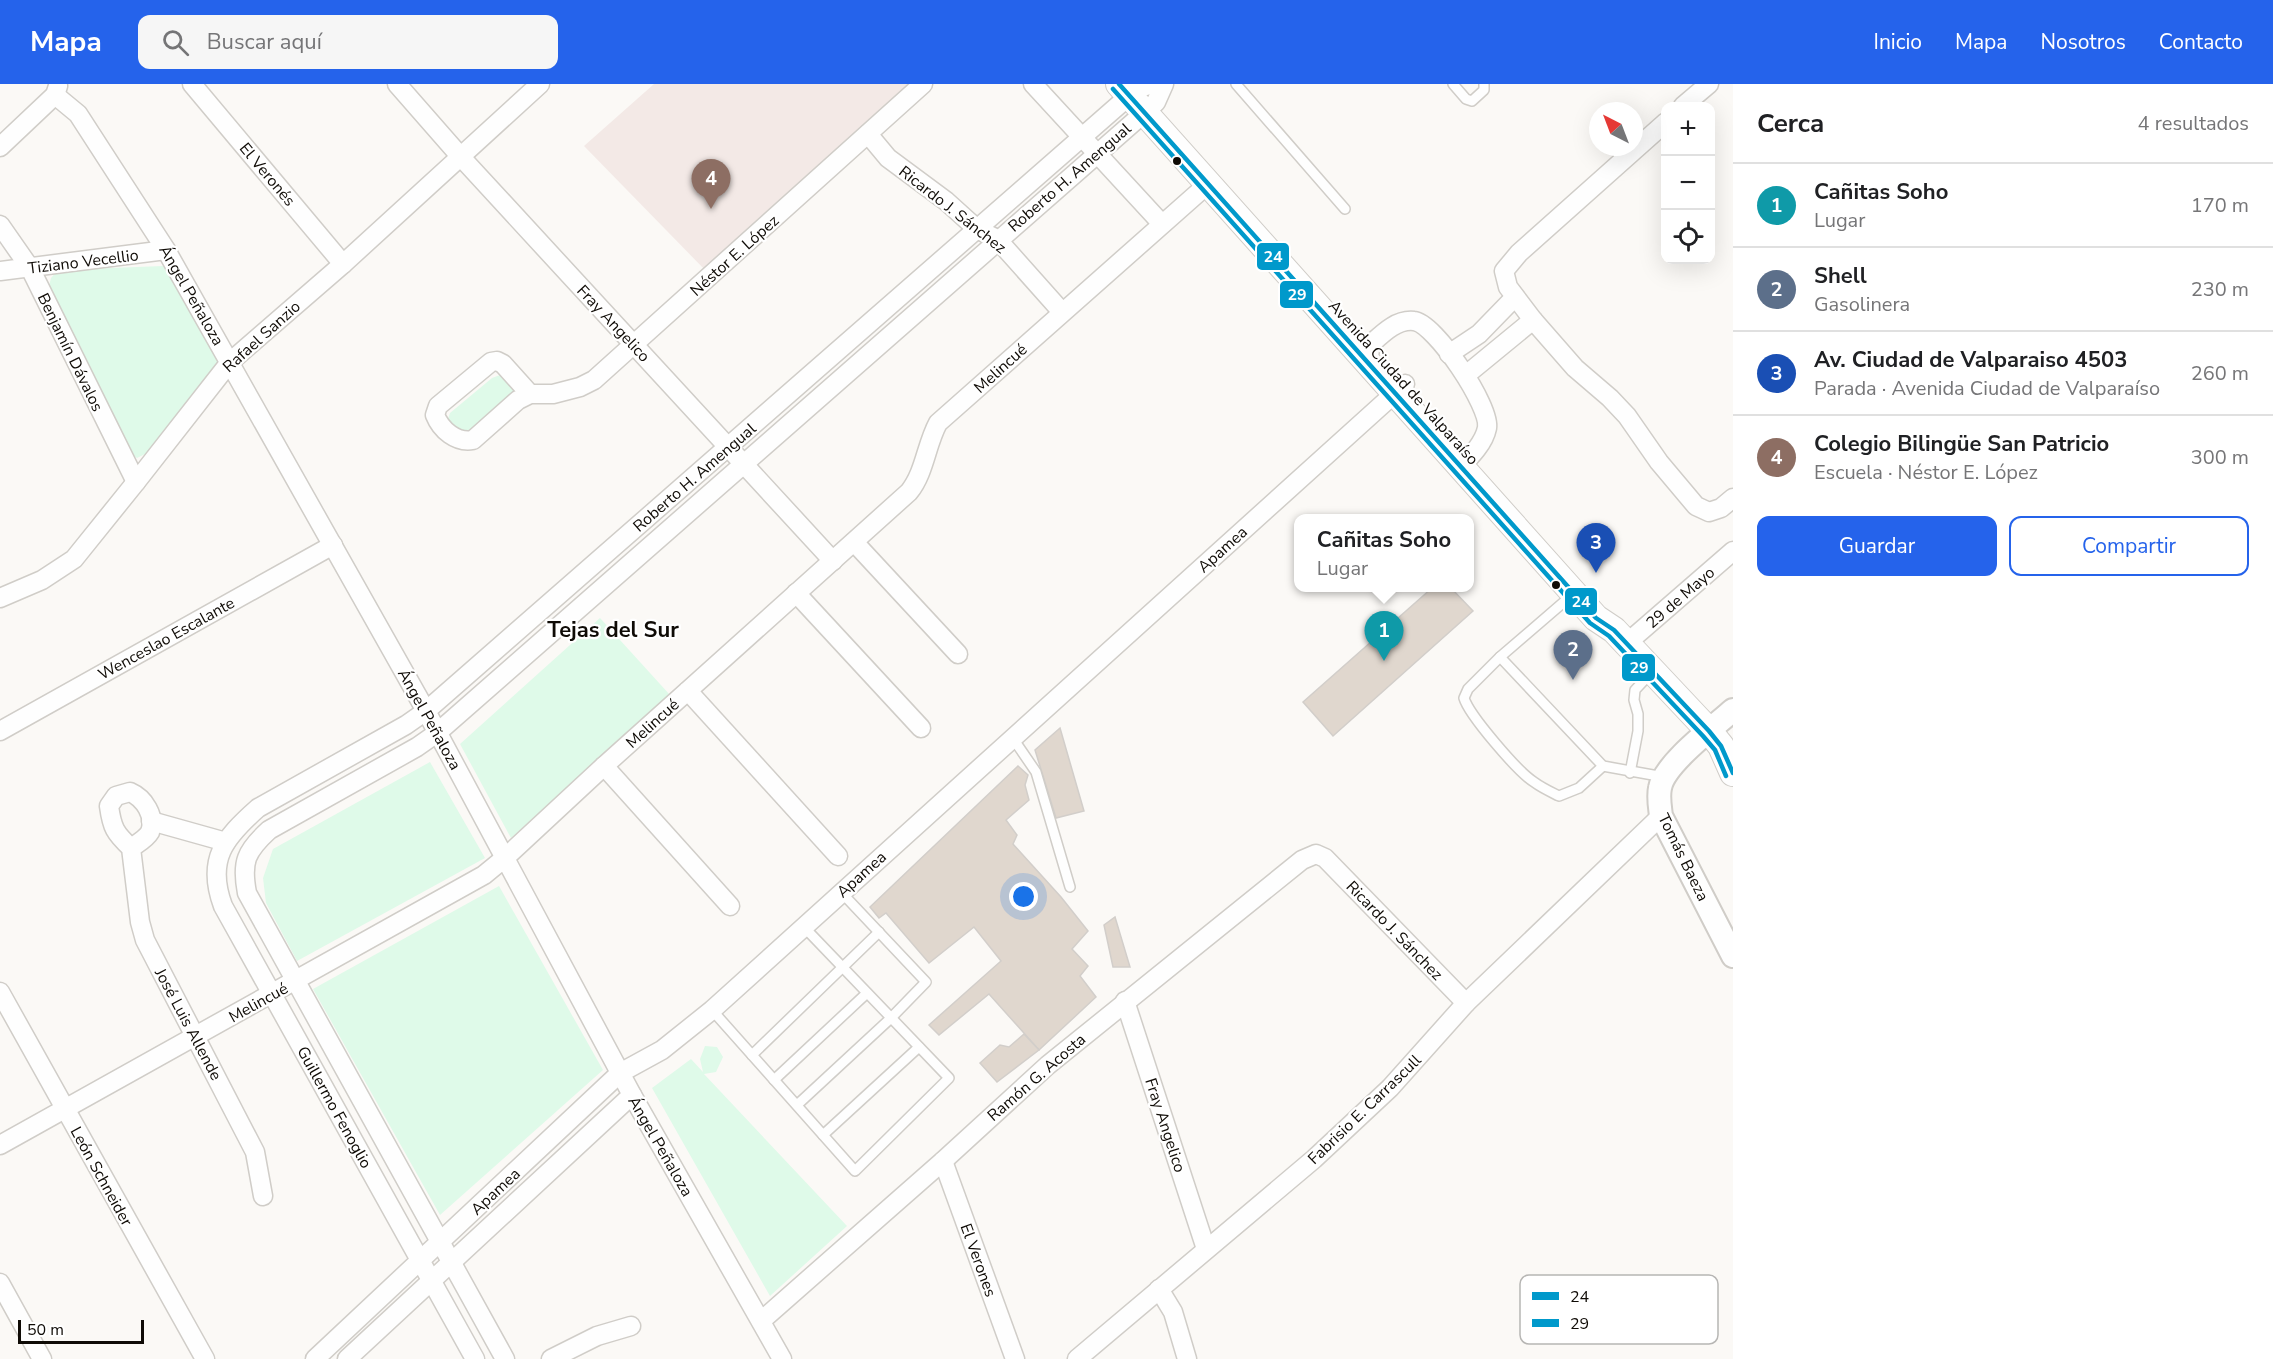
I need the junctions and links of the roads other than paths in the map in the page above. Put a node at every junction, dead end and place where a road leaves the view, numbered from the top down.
1 (192, 84) edge
2 (397, 84) edge
3 (540, 84) edge
4 (923, 84) edge
5 (1033, 84) edge
6 (1236, 84) edge
7 (1453, 84) edge
8 (1485, 84) edge
9 (1709, 84) edge
10 (57, 89) edge
11 (1143, 92) edge
12 (1688, 102) edge
13 (1661, 126) edge
14 (868, 134) junction
15 (1082, 137) junction
16 (0, 147) edge
17 (1098, 153) junction
18 (460, 156) junction
19 (1208, 184) junction
20 (1345, 209) dead end
21 (1162, 224) junction
22 (0, 225) edge
23 (977, 229) junction
24 (997, 240) junction
25 (166, 250) junction
26 (343, 264) junction
27 (30, 268) junction
28 (0, 271) edge
29 (1515, 297) junction
30 (1062, 312) junction
31 (1533, 320) junction
32 (634, 345) junction
33 (1369, 352) junction
34 (1449, 354) junction
35 (230, 362) junction
36 (1466, 375) junction
37 (1401, 388) junction
38 (530, 394) junction
39 (728, 447) junction
40 (1466, 461) junction
41 (743, 464) junction
42 (136, 482) junction
43 (1733, 498) edge
44 (854, 542) junction
45 (333, 545) junction
46 (1733, 551) edge
47 (833, 561) junction
48 (796, 593) junction
49 (1574, 593) junction
50 (0, 598) edge
51 (1620, 636) junction
52 (958, 654) dead end
53 (1500, 657) junction
54 (1653, 671) junction
55 (688, 691) junction
56 (426, 711) junction
57 (1733, 711) edge
58 (921, 728) dead end
59 (0, 731) edge
60 (437, 733) junction
61 (1012, 737) junction
62 (1721, 744) edge
63 (604, 766) junction
64 (1603, 766) junction
65 (1630, 772) junction
66 (1733, 774) edge
67 (1664, 777) junction
68 (1661, 816) junction
69 (152, 820) junction
70 (224, 846) junction
71 (132, 848) junction
72 (247, 856) joint
73 (838, 856) dead end
74 (506, 857) junction
75 (1325, 858) joint
76 (1070, 887) dead end
77 (841, 892) junction
78 (730, 906) dead end
79 (804, 926) junction
80 (879, 932) junction
81 (1731, 947) edge
82 (842, 966) junction
83 (294, 982) junction
84 (0, 992) edge
85 (867, 993) junction
86 (272, 994) junction
87 (1125, 1001) junction
88 (1466, 1003) junction
89 (712, 1010) junction
90 (891, 1018) junction
91 (197, 1036) junction
92 (920, 1047) junction
93 (752, 1055) junction
94 (620, 1073) junction
95 (774, 1080) junction
96 (632, 1095) junction
97 (797, 1105) junction
98 (65, 1109) junction
99 (823, 1135) junction
100 (0, 1145) edge
101 (944, 1161) junction
102 (263, 1196) dead end
103 (439, 1243) junction
104 (1206, 1249) junction
105 (420, 1260) junction
106 (451, 1263) junction
107 (431, 1281) junction
108 (0, 1283) edge
109 (1159, 1289) junction
110 (760, 1321) junction
111 (631, 1326) dead end
112 (42, 1359) edge
113 (205, 1359) edge
114 (315, 1359) edge
115 (347, 1359) edge
116 (475, 1359) edge
117 (505, 1359) edge
118 (551, 1359) edge
119 (782, 1359) edge
120 (1015, 1359) edge
121 (1077, 1359) edge
122 (1187, 1359) edge

1 - 26 street, El Veronés
2 - 18 street, Fray Angelico
3 - 18 street, Rafael Sanzio
4 - 14 street, Néstor E. López
5 - 15 street
6 - 20 lane
7 - 8 lane
9 - 12 street
10 - 16 street
10 - 25 street, Ángel Peñaloza
11 - 15 street, Roberto H. Amengual
11 - 17 street, Roberto H. Amengual
11 - 19 main road, Avenida Ciudad de Valparaíso
11 - 33 main road, Avenida Ciudad de Valparaíso
13 - 29 street
14 - 23 street, Ricardo J. Sánchez
14 - 32 street, Néstor E. López
15 - 17 street
15 - 23 street, Roberto H. Amengual
17 - 21 street
17 - 24 street, Roberto H. Amengual
18 - 26 street, Rafael Sanzio
18 - 32 street, Fray Angelico
19 - 21 street, Melincué
19 - 33 main road, Avenida Ciudad de Valparaíso
21 - 30 street, Melincué
22 - 27 street, Benjamín Dávalos
23 - 24 street, Ricardo J. Sánchez
23 - 39 street, Roberto H. Amengual
24 - 30 street, Ricardo J. Sánchez
24 - 41 street, Roberto H. Amengual
25 - 27 street, Tiziano Vecellio
25 - 35 street, Ángel Peñaloza
26 - 35 street, Rafael Sanzio
27 - 28 street, Tiziano Vecellio
27 - 42 street, Benjamín Dávalos
29 - 31 street
29 - 34 street
30 - 44 street, Melincué
31 - 36 street
31 - 43 street
32 - 38 street, Néstor E. López
32 - 39 street, Fray Angelico
33 - 34 street
33 - 37 main road, Avenida Ciudad de Valparaíso
34 - 36 street
35 - 42 street, Rafael Sanzio
35 - 45 street, Ángel Peñaloza
36 - 40 street
37 - 40 main road, Avenida Ciudad de Valparaíso
37 - 61 street, Apamea
38 - 38 street
39 - 41 street, Fray Angelico
39 - 56 street, Roberto H. Amengual
40 - 49 main road, Avenida Ciudad de Valparaíso
40 - 51 main road, Avenida Ciudad de Valparaíso
41 - 47 street, Fray Angelico
41 - 60 street, Roberto H. Amengual
42 - 50 street, Rafael Sanzio
44 - 47 street, Melincué
44 - 52 street
45 - 56 street, Ángel Peñaloza
45 - 59 street, Wenceslao Escalante
46 - 51 street, 29 de Mayo
47 - 48 street, Melincué
48 - 55 street, Melincué
48 - 58 street
49 - 51 main road, Avenida Ciudad de Valparaíso
49 - 53 lane
51 - 54 main road, Avenida Ciudad de Valparaíso
53 - 64 lane
53 - 64 lane
54 - 62 main road, Avenida Ciudad de Valparaíso
54 - 65 lane
55 - 63 street, Melincué
55 - 73 street
56 - 60 street, Ángel Peñaloza
56 - 70 street, Roberto H. Amengual
57 - 62 street
60 - 72 street, Roberto H. Amengual
60 - 74 street, Ángel Peñaloza
61 - 76 lane
61 - 77 street, Apamea
62 - 66 main road, Avenida Ciudad de Valparaíso
62 - 67 street
63 - 74 street, Melincué
63 - 78 street
64 - 65 lane
65 - 67 lane
67 - 68 street, Tomás Baeza
68 - 81 street, Tomás Baeza
68 - 88 street, Fabrisio E. Carrascull
69 - 70 street
69 - 71 street
69 - 71 street
70 - 86 street, Guillermo Fenoglio
71 - 91 street, José Luis Allende
72 - 83 street, Guillermo Fenoglio
74 - 83 street, Melincué
74 - 94 street, Ángel Peñaloza
75 - 87 street, Ramón G. Acosta
75 - 88 street, Ricardo J. Sánchez
77 - 79 street, Apamea
77 - 80 lane
79 - 82 lane
79 - 89 street, Apamea
80 - 82 lane
80 - 90 lane
82 - 85 lane
82 - 93 lane
83 - 86 street, Melincué
83 - 103 street, Guillermo Fenoglio
84 - 98 street, León Schneider
85 - 90 lane
85 - 95 lane
86 - 91 street, Melincué
86 - 105 street, Guillermo Fenoglio
87 - 101 street, Ramón G. Acosta
87 - 104 street, Fray Angelico
88 - 104 street, Fabrisio E. Carrascull
89 - 93 lane
89 - 94 street, Apamea
90 - 92 lane
90 - 97 lane
91 - 98 street, Melincué
91 - 102 street, José Luis Allende
92 - 99 lane
92 - 99 lane
93 - 95 lane
94 - 96 street, Ángel Peñaloza
94 - 103 street, Apamea
95 - 97 lane
96 - 106 street, Apamea
96 - 110 street, Ángel Peñaloza
97 - 99 lane
98 - 100 street, Melincué
98 - 113 street, León Schneider
101 - 110 street, Ramón G. Acosta
101 - 120 street, El Verones
103 - 105 street, Apamea
103 - 106 street, Guillermo Fenoglio
104 - 109 street, Fabrisio E. Carrascull
105 - 107 street, Guillermo Fenoglio
105 - 114 street, Apamea
106 - 107 street, Apamea
106 - 117 street, Guillermo Fenoglio
107 - 115 street, Apamea
107 - 116 street, Guillermo Fenoglio
108 - 112 street
109 - 121 street, Fabrisio E. Carrascull
109 - 122 street
110 - 119 street, Ángel Peñaloza
111 - 118 street

